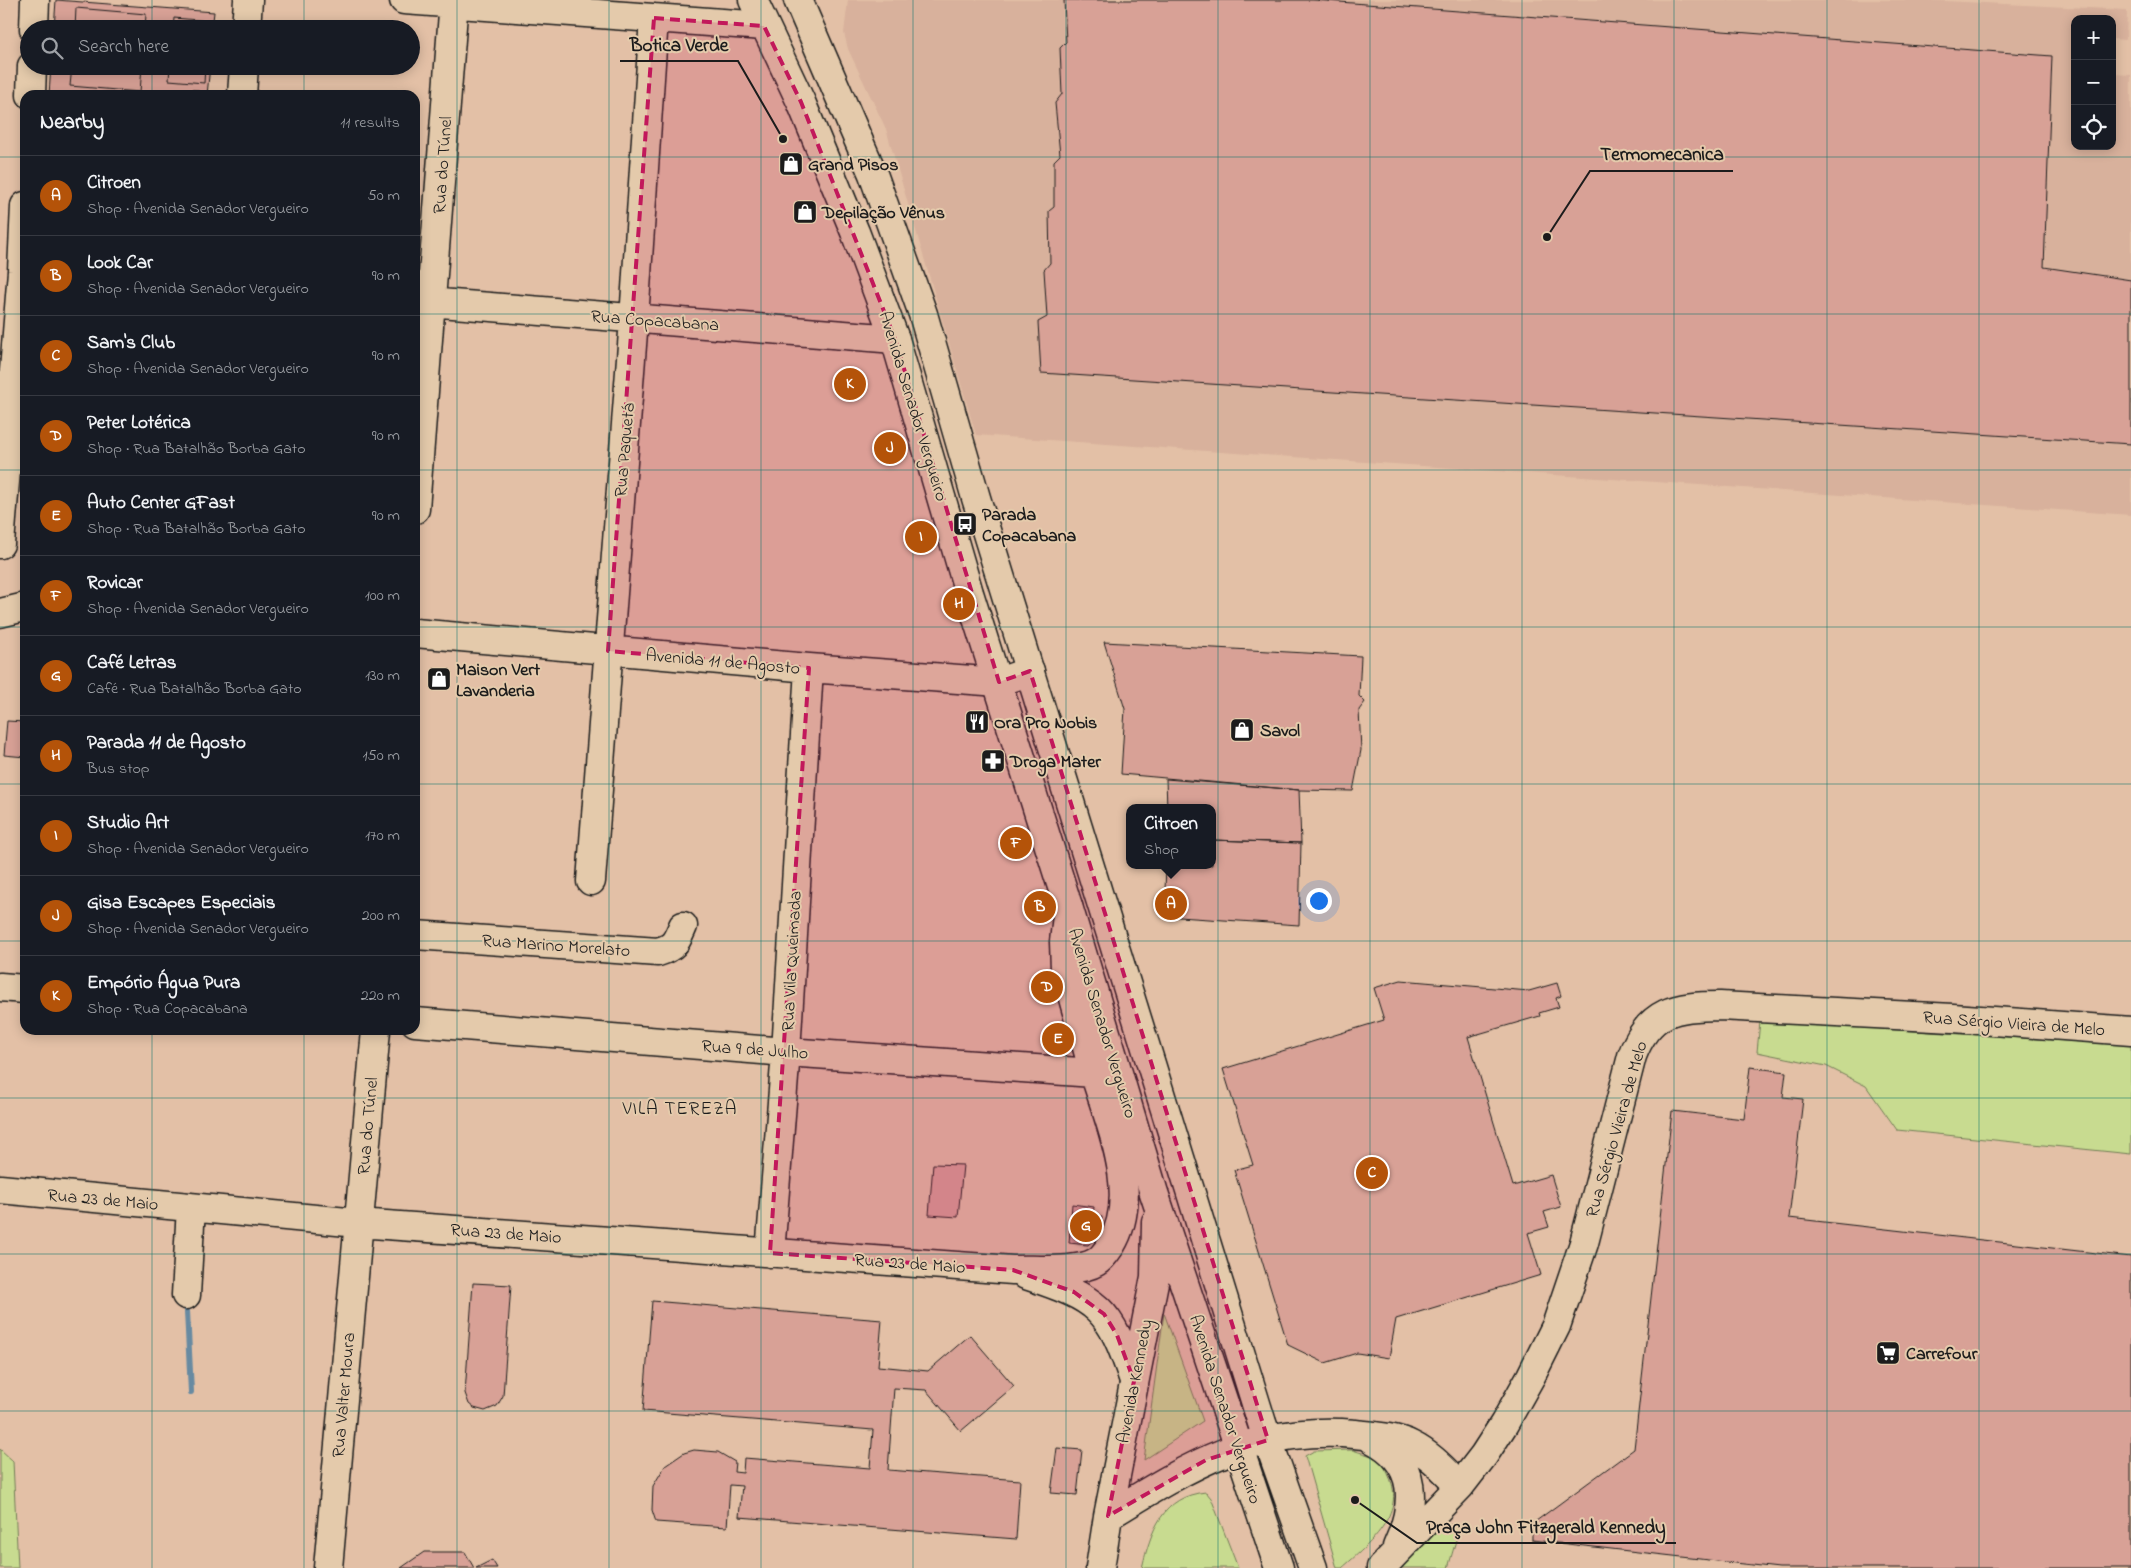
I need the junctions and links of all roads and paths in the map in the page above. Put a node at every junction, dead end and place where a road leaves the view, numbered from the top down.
1 (35, 0) edge
2 (248, 0) edge
3 (404, 0) edge
4 (753, 0) edge
5 (798, 0) edge
6 (454, 2) edge
7 (654, 18) junction
8 (34, 20) edge
9 (247, 20) edge
10 (764, 26) junction
11 (32, 75) edge
12 (243, 75) edge
13 (31, 90) edge
14 (242, 90) edge
15 (20, 242) edge
16 (16, 270) edge
17 (423, 302) edge
18 (634, 319) junction
19 (895, 339) junction
20 (420, 380) edge
21 (0, 544) edge
22 (20, 607) edge
23 (0, 613) edge
24 (420, 634) edge
25 (608, 651) junction
26 (809, 668) junction
27 (1030, 671) junction
28 (999, 682) junction
29 (591, 881) dead end
30 (1068, 906) junction
31 (683, 926) dead end
32 (420, 935) edge
33 (0, 987) edge
34 (20, 989) edge
35 (420, 1022) edge
36 (2131, 1031) edge
37 (376, 1035) edge
38 (786, 1052) junction
39 (1094, 1073) junction
40 (0, 1190) edge
41 (1154, 1194) junction
42 (191, 1207) junction
43 (358, 1223) junction
44 (770, 1253) junction
45 (1013, 1270) junction
46 (186, 1295) dead end
47 (1134, 1381) junction
48 (1363, 1435) junction
49 (1268, 1440) junction
50 (1239, 1447) junction
51 (1460, 1486) junction
52 (1108, 1516) junction
53 (1386, 1563) edge
54 (328, 1568) edge
55 (1100, 1568) edge
56 (1279, 1568) edge
57 (1313, 1568) edge

1 - 8 street
2 - 9 street
3 - 6 street
4 - 10 street, Avenida Senador Vergueiro
5 - 27 street, Avenida Senador Vergueiro
6 - 7 street
6 - 17 street, Rua do Túnel
7 - 10 street
7 - 18 street, Rua Paquetá
10 - 19 street, Avenida Senador Vergueiro
11 - 13 street
12 - 14 street
15 - 16 street
16 - 21 street
17 - 18 street, Rua Copacabana
17 - 20 street, Rua do Túnel
18 - 19 street, Rua Copacabana
18 - 25 street, Rua Paquetá
19 - 28 street, Avenida Senador Vergueiro
22 - 23 street
24 - 25 street, Avenida 11 de Agosto
25 - 26 street, Avenida 11 de Agosto
25 - 29 street, Rua Paquetá
26 - 28 street, Avenida 11 de Agosto
26 - 38 street, Rua Vila Queimada
27 - 28 street, Avenida 11 de Agosto
27 - 49 street, Avenida Senador Vergueiro
28 - 30 street, Avenida Senador Vergueiro
30 - 39 street
30 - 41 street, Avenida Senador Vergueiro
31 - 32 street, Rua Marino Morelato
33 - 34 street
35 - 38 street, Rua 9 de Julho
36 - 51 street, Rua Sérgio Vieira de Melo
37 - 43 street, Rua do Túnel
38 - 39 street, Rua 9 de Julho
38 - 44 street, Rua Vila Queimada
39 - 45 street, Rua 23 de Maio
40 - 42 street, Rua 23 de Maio
41 - 47 street, Avenida Kennedy
41 - 50 street, Avenida Senador Vergueiro
42 - 43 street, Rua 23 de Maio
42 - 46 street
43 - 44 street, Rua 23 de Maio
43 - 54 street, Rua Valter Moura
44 - 45 street, Rua 23 de Maio
45 - 47 street, Rua 23 de Maio
47 - 52 street, Avenida Kennedy
48 - 49 street
48 - 51 street
48 - 53 street
49 - 50 street
49 - 57 street, Avenida Senador Vergueiro
50 - 52 street
50 - 56 street, Avenida Senador Vergueiro
51 - 53 street, Rua Sérgio Vieira de Melo
52 - 55 street, Avenida Kennedy

